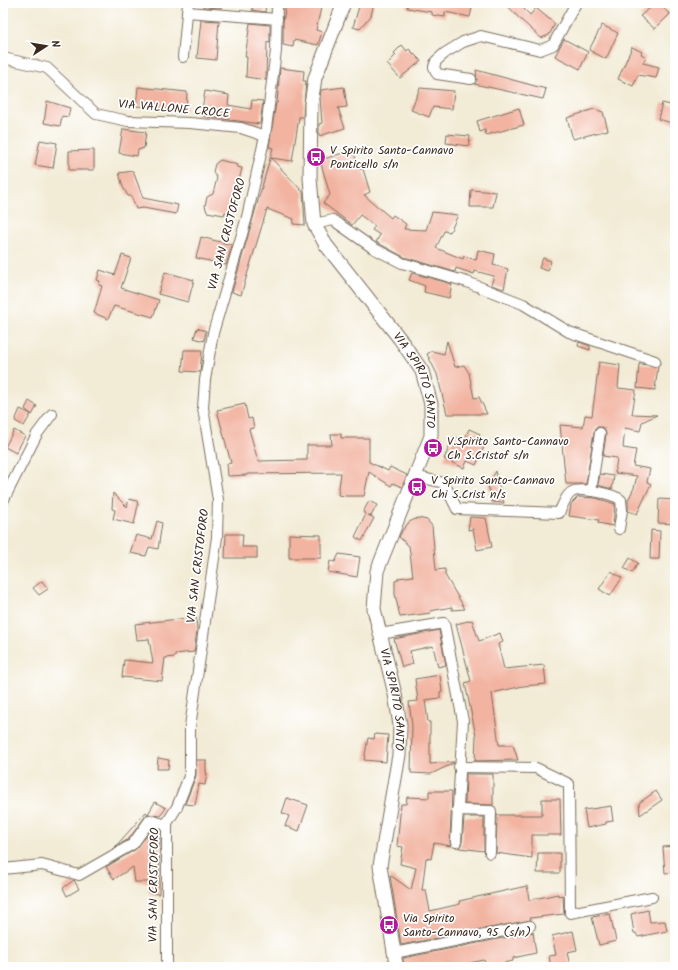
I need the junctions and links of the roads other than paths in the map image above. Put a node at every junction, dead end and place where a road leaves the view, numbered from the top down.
1 (277, 3) edge
2 (344, 3) edge
3 (576, 3) edge
4 (188, 7) edge
5 (277, 19) junction
6 (184, 57) dead end
7 (3, 58) edge
8 (471, 79) dead end
9 (265, 136) junction
10 (314, 224) junction
11 (655, 361) dead end
12 (52, 414) dead end
13 (600, 433) dead end
14 (415, 476) junction
15 (591, 491) junction
16 (3, 501) edge
17 (619, 528) dead end
18 (380, 634) junction
19 (459, 767) junction
20 (457, 810) junction
21 (167, 825) junction
22 (456, 842) dead end
23 (490, 853) dead end
24 (3, 869) edge
25 (652, 897) dead end
26 (530, 926) dead end
27 (394, 953) junction
28 (167, 967) edge
29 (395, 967) edge

1 - 5 street, VIA SAN CRISTOFORO
2 - 10 street, VIA SPIRITO SANTO
3 - 8 street
4 - 5 street
4 - 6 street
5 - 9 street, VIA SAN CRISTOFORO
7 - 9 street, VIA VALLONE CROCE
9 - 21 street, VIA SAN CRISTOFORO
10 - 11 street
10 - 14 street, VIA SPIRITO SANTO
12 - 16 street
13 - 15 street
14 - 15 street
14 - 18 street, VIA SPIRITO SANTO
15 - 17 street
18 - 19 street
18 - 27 street, VIA SPIRITO SANTO
19 - 20 street
19 - 25 street
20 - 22 street
20 - 23 street
21 - 24 street
21 - 28 street, VIA SAN CRISTOFORO
26 - 27 street
27 - 29 street, VIA SPIRITO SANTO

